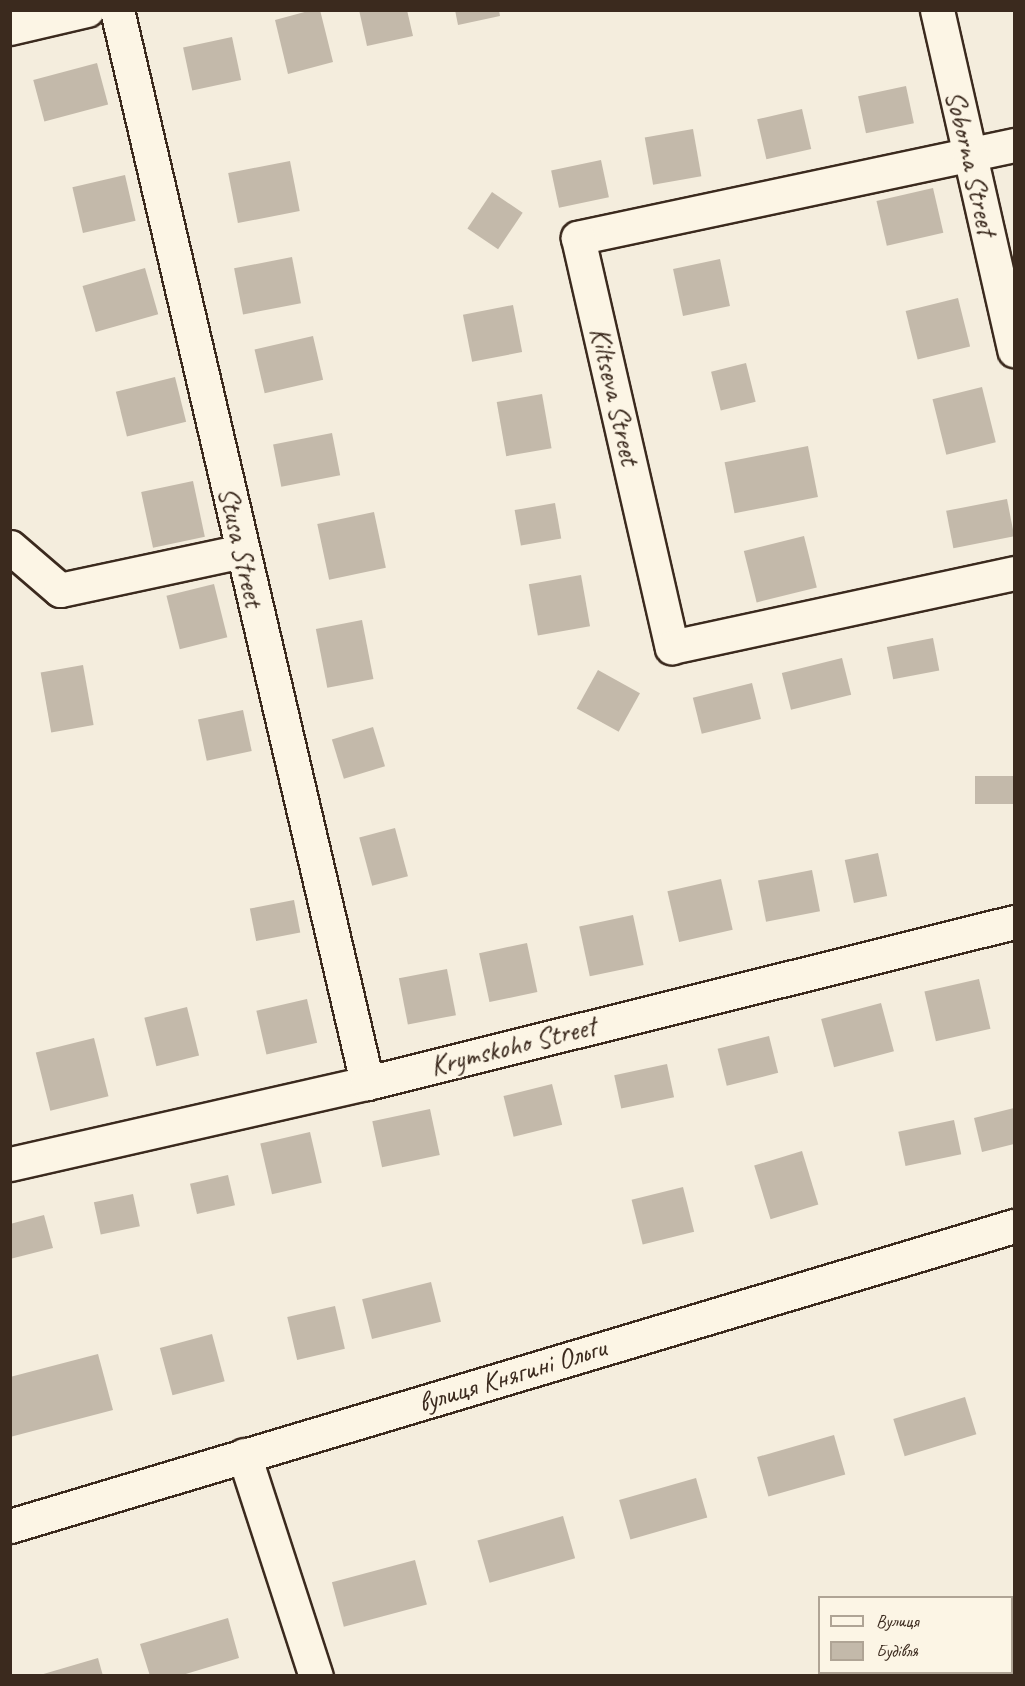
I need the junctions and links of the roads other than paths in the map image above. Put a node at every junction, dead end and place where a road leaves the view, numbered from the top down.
1 (87, 10) edge
2 (117, 10) edge
3 (937, 10) edge
4 (10, 28) edge
5 (1014, 145) edge
6 (969, 156) junction
7 (1014, 350) edge
8 (10, 547) edge
9 (242, 551) junction
10 (1014, 573) edge
11 (1014, 922) edge
12 (367, 1083) junction
13 (10, 1164) edge
14 (1014, 1226) edge
15 (244, 1455) junction
16 (10, 1526) edge
17 (316, 1676) edge

1 - 4 street
2 - 9 street, Stusa Street
3 - 6 street, Soborna Street
5 - 6 street, Kiltseva Street
6 - 7 street, Soborna Street
6 - 10 street, Kiltseva Street
8 - 9 street
9 - 12 street, Stusa Street
11 - 12 street, Krymskoho Street
12 - 13 street, Krymskoho Street
14 - 15 street, вулиця Княгині Ольги
15 - 16 street, вулиця Княгині Ольги
15 - 17 street

